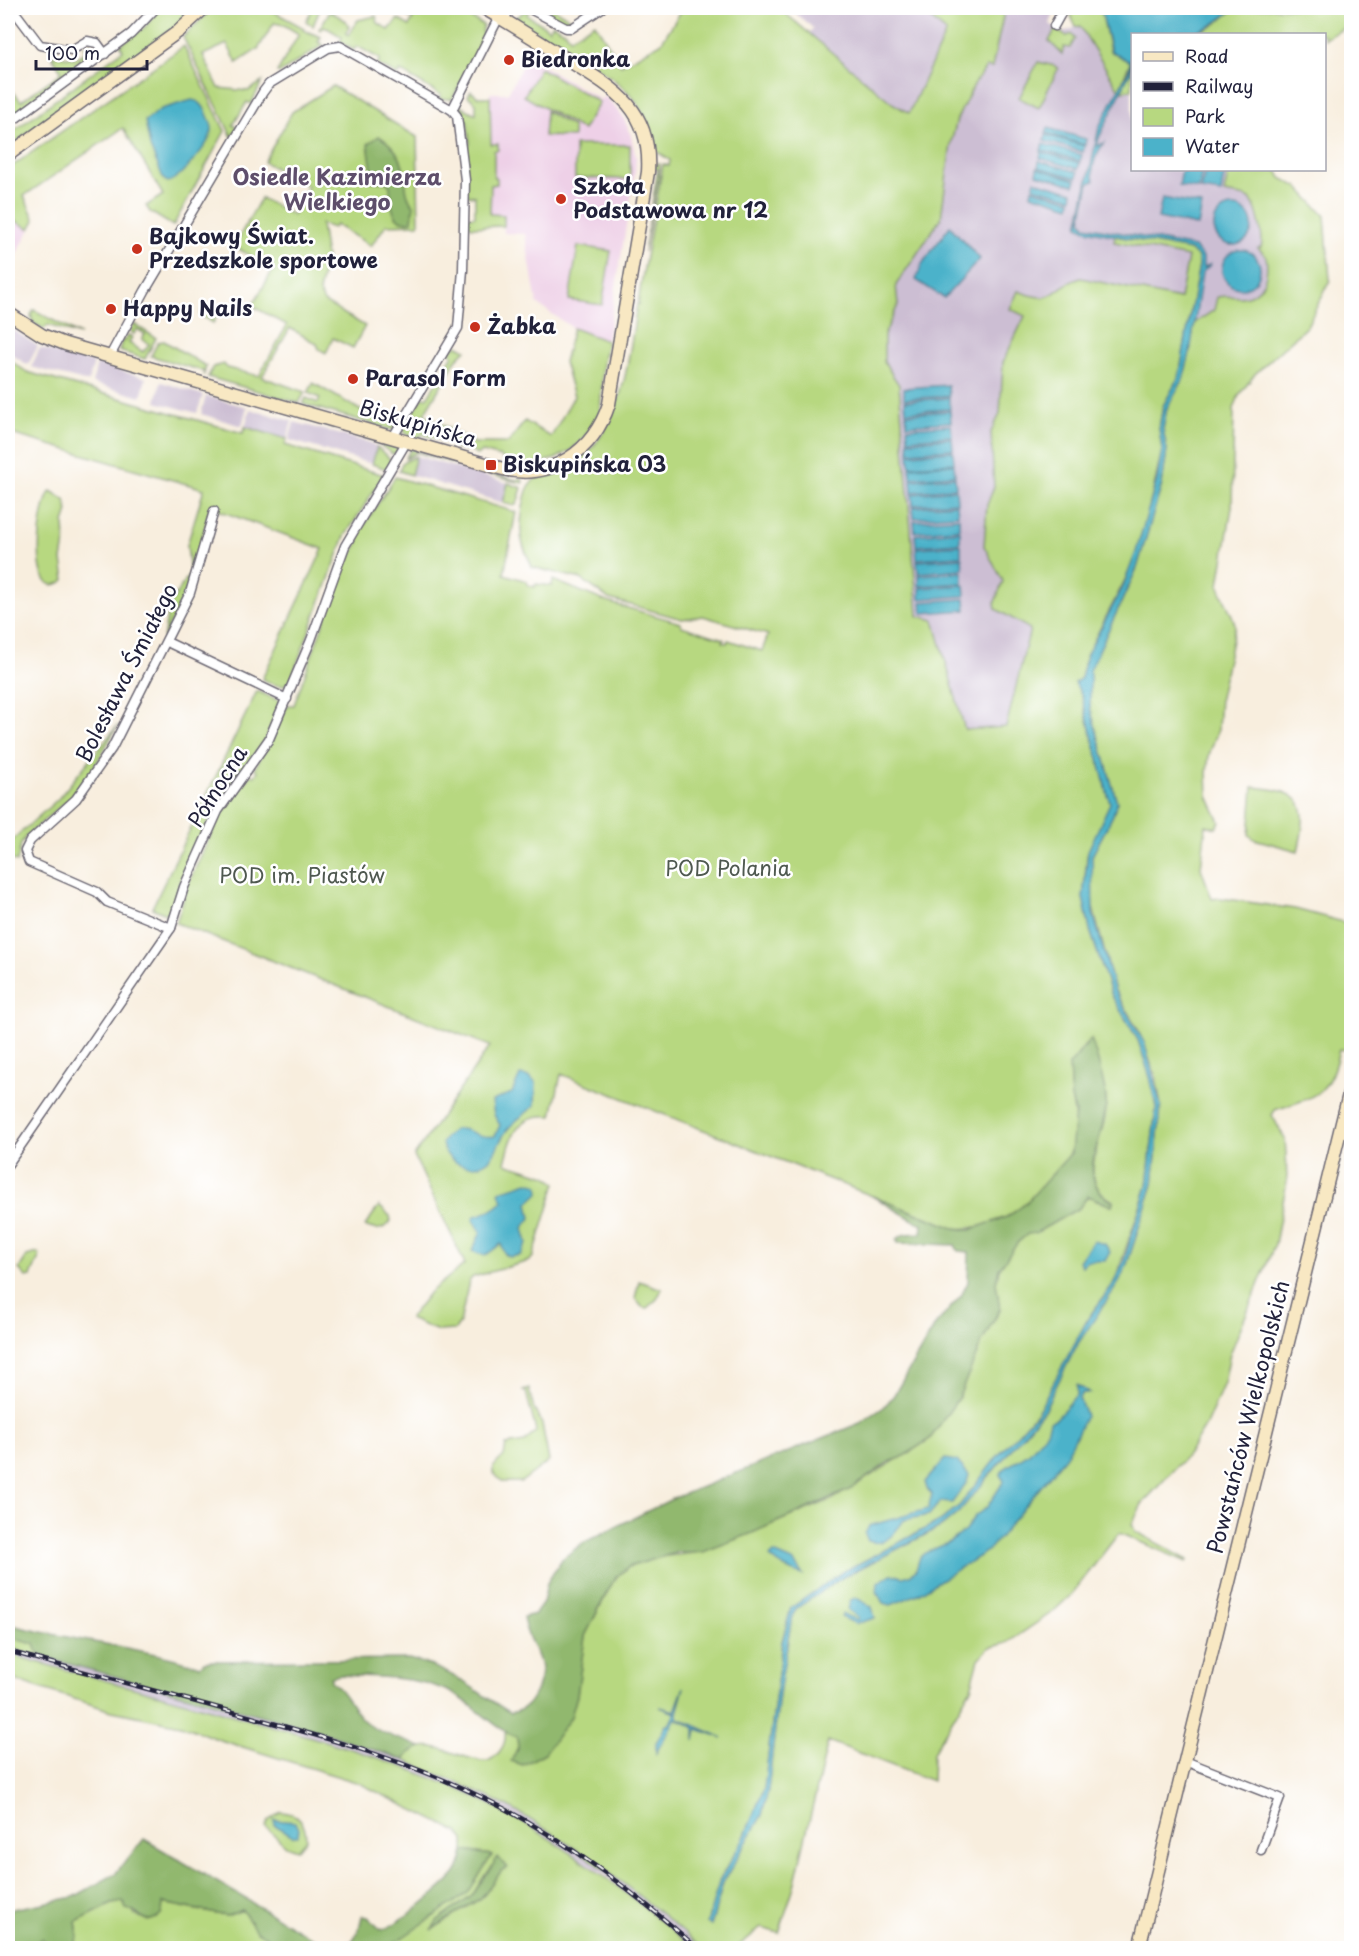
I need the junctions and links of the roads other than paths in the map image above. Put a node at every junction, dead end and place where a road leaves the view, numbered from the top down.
1 (12, 8) edge
2 (156, 8) edge
3 (204, 8) edge
4 (484, 8) edge
5 (512, 8) edge
6 (528, 8) edge
7 (602, 8) edge
8 (1064, 8) edge
9 (501, 18) junction
10 (1054, 27) dead end
11 (105, 54) junction
12 (452, 110) junction
13 (8, 124) edge
14 (8, 155) edge
15 (8, 314) edge
16 (110, 356) junction
17 (393, 437) junction
18 (407, 441) junction
19 (214, 511) dead end
20 (167, 642) junction
21 (286, 699) junction
22 (171, 928) junction
23 (1352, 1082) edge
24 (8, 1164) edge
25 (1185, 1761) junction
26 (1260, 1851) dead end
27 (1139, 1948) edge

1 - 11 street
2 - 11 street
3 - 14 street
4 - 9 street, Biskupińska
5 - 9 street
6 - 7 street
8 - 10 street
9 - 12 street
9 - 18 street, Biskupińska
11 - 13 street
12 - 16 street
12 - 17 street
15 - 16 street, Biskupińska
16 - 17 street, Biskupińska
17 - 18 street, Biskupińska
18 - 21 street, Północna
19 - 20 street, Bolesława Śmiałego
20 - 21 street
20 - 22 street, Bolesława Śmiałego
21 - 22 street, Północna
22 - 24 street, Północna
23 - 25 street, Powstańców Wielkopolskich
25 - 26 street
25 - 27 street, Powstańców Wielkopolskich

